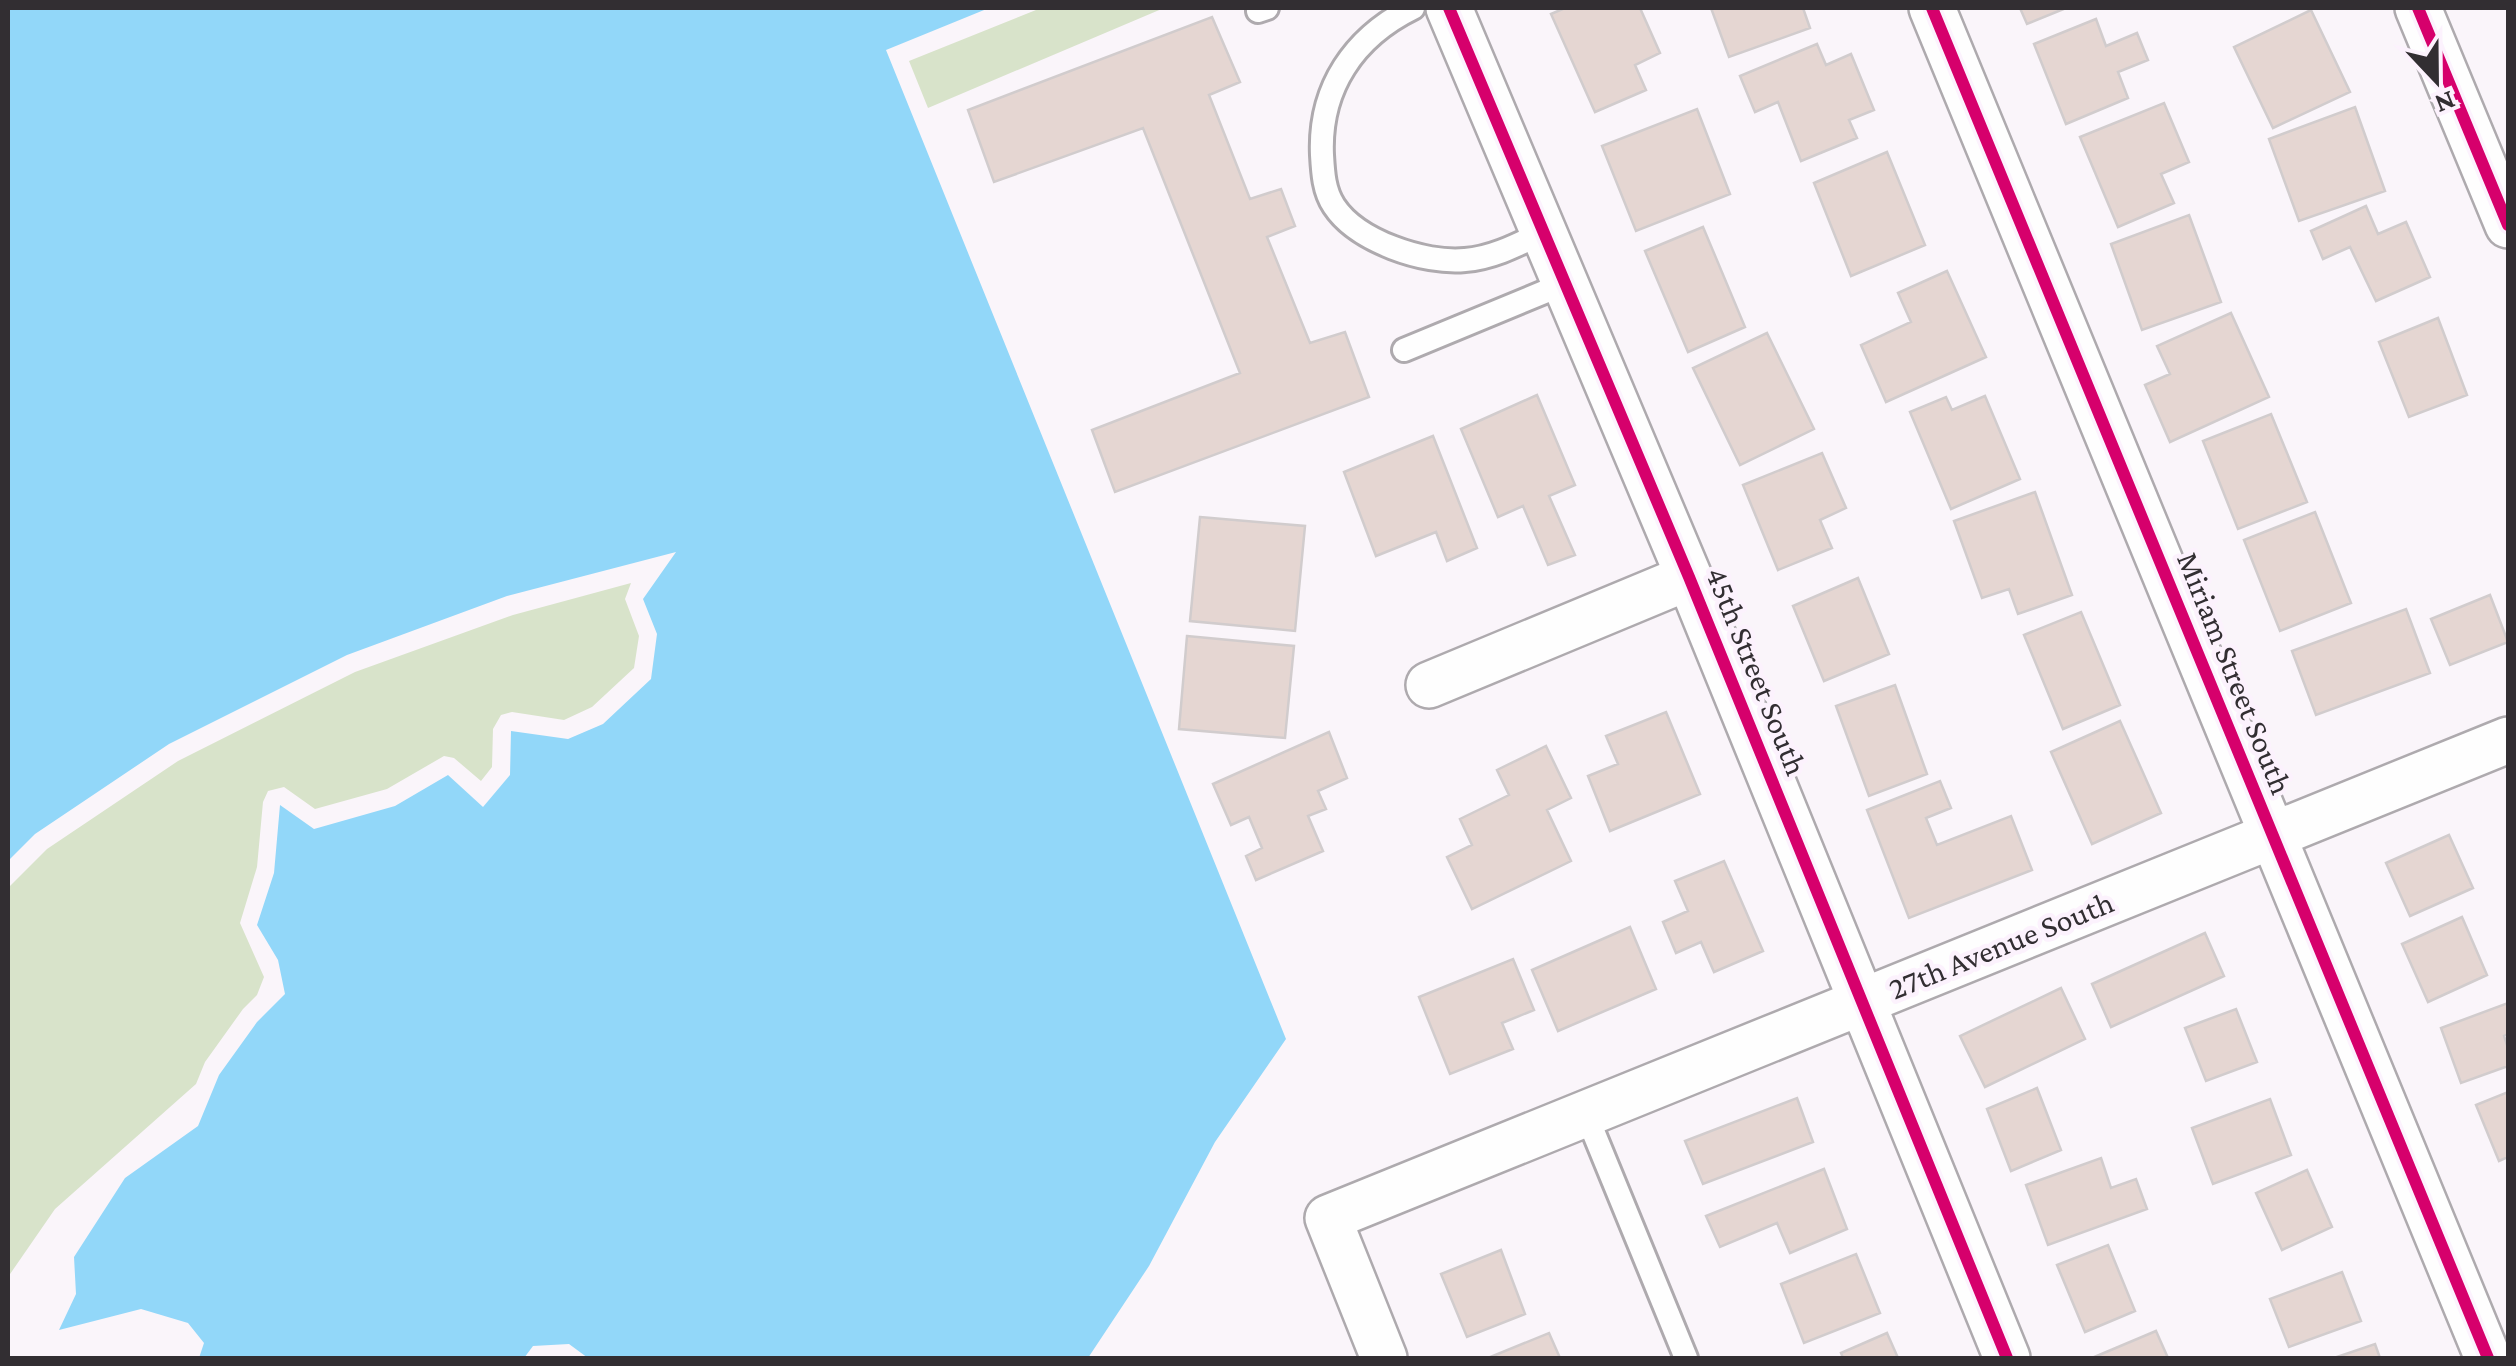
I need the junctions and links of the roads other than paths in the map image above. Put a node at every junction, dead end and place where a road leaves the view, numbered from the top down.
1 (1413, 8) edge
2 (1449, 8) edge
3 (1932, 8) edge
4 (2418, 8) edge
5 (2508, 225) edge
6 (1544, 232) junction
7 (1566, 283) junction
8 (1404, 350) dead end
9 (1689, 577) junction
10 (1429, 685) dead end
11 (2508, 740) edge
12 (2272, 834) junction
13 (1862, 1002) junction
14 (1586, 1114) junction
15 (1384, 1358) edge
16 (1686, 1358) edge
17 (2007, 1358) edge
18 (2488, 1358) edge

1 - 6 lane
2 - 6 street, 45th Street South
3 - 12 street, Miriam Street South
4 - 5 street
6 - 7 street, 45th Street South
7 - 8 lane
7 - 9 street, 45th Street South
9 - 10 street, 45th Street South
9 - 13 street, 45th Street South
11 - 12 street, 27th Avenue South
12 - 13 street, 27th Avenue South
12 - 18 street, Miriam Street South
13 - 14 street, 27th Avenue South
13 - 17 street, 45th Street South
14 - 15 street, 27th Avenue South
14 - 16 lane

